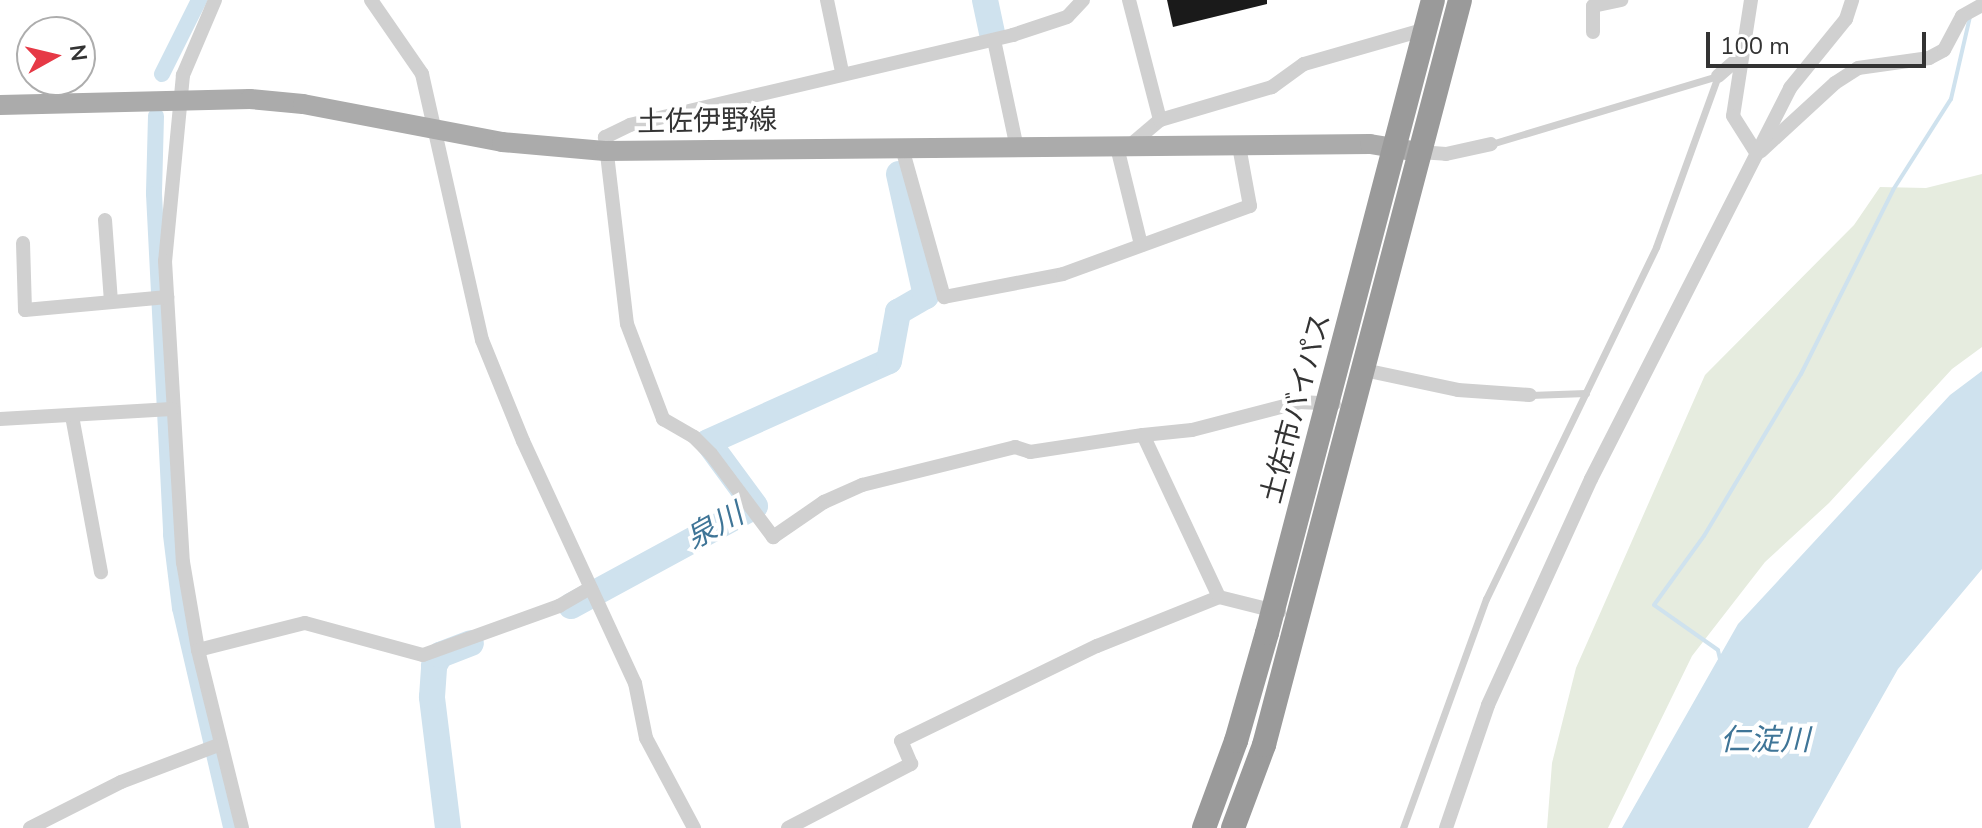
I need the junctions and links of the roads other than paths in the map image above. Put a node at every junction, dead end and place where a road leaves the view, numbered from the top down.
1 (215, 0) edge
2 (371, 0) edge
3 (827, 0) edge
4 (1083, 0) edge
5 (1129, 0) edge
6 (1433, 0) edge
7 (1460, 0) edge
8 (1621, 0) edge
9 (1751, 0) edge
10 (1852, 0) edge
11 (1975, 8) edge
12 (1426, 29) junction
13 (1593, 32) dead end
14 (994, 40) junction
15 (1741, 56) junction
16 (842, 72) junction
17 (1718, 76) junction
18 (179, 99) junction
19 (0, 105) edge
20 (1160, 120) junction
21 (435, 129) junction
22 (1491, 144) joint
23 (1239, 146) junction
24 (1123, 147) junction
25 (1395, 147) junction
26 (902, 148) junction
27 (1017, 148) junction
28 (605, 151) junction
29 (1419, 152) junction
30 (1757, 154) junction
31 (105, 220) dead end
32 (23, 243) dead end
33 (1141, 245) junction
34 (159, 298) junction
35 (111, 301) junction
36 (1364, 370) junction
37 (1586, 393) junction
38 (1530, 395) joint
39 (1328, 403) junction
40 (1354, 408) junction
41 (166, 410) junction
42 (72, 416) junction
43 (0, 419) edge
44 (1143, 435) junction
45 (101, 572) dead end
46 (590, 588) junction
47 (1219, 597) junction
48 (1273, 610) junction
49 (1298, 617) junction
50 (198, 650) junction
51 (213, 746) junction
52 (30, 828) edge
53 (242, 828) edge
54 (694, 828) edge
55 (788, 828) edge
56 (1204, 828) edge
57 (1233, 828) edge
58 (1403, 828) edge
59 (1446, 828) edge

1 - 18 street
2 - 21 street
3 - 16 street
4 - 14 street
5 - 20 street
6 - 12 highway, 土佐市バイパス
7 - 29 highway, 土佐市バイパス
8 - 13 street
9 - 15 street
10 - 30 street
11 - 30 street
12 - 20 street
12 - 25 highway, 土佐市バイパス
14 - 16 street
14 - 27 street
15 - 17 street
15 - 30 street
16 - 28 street
17 - 22 lane
17 - 37 lane
18 - 19 main road, 土佐伊野線
18 - 21 main road, 土佐伊野線
18 - 34 street
20 - 24 street
21 - 28 main road, 土佐伊野線
21 - 46 street
22 - 29 street
23 - 24 main road, 土佐伊野線
23 - 25 main road, 土佐伊野線
23 - 33 street
24 - 27 main road, 土佐伊野線
24 - 33 street
25 - 29 main road, 土佐伊野線
25 - 39 highway, 土佐市バイパス
26 - 27 main road, 土佐伊野線
26 - 28 main road, 土佐伊野線
26 - 33 street
28 - 44 street
29 - 36 highway, 土佐市バイパス
30 - 59 street
31 - 35 street
32 - 35 street
34 - 35 street
34 - 41 street
36 - 38 street
36 - 40 highway, 土佐市バイパス
37 - 38 lane
37 - 58 lane
39 - 40 street
39 - 44 street
39 - 48 highway, 土佐市バイパス
40 - 49 highway, 土佐市バイパス
41 - 42 street
41 - 50 street
42 - 43 street
42 - 45 street
44 - 47 street
46 - 50 street
46 - 54 street
47 - 48 street
47 - 55 street
48 - 49 street
48 - 56 highway, 土佐市バイパス
49 - 57 highway, 土佐市バイパス
50 - 51 street
51 - 52 street
51 - 53 street

